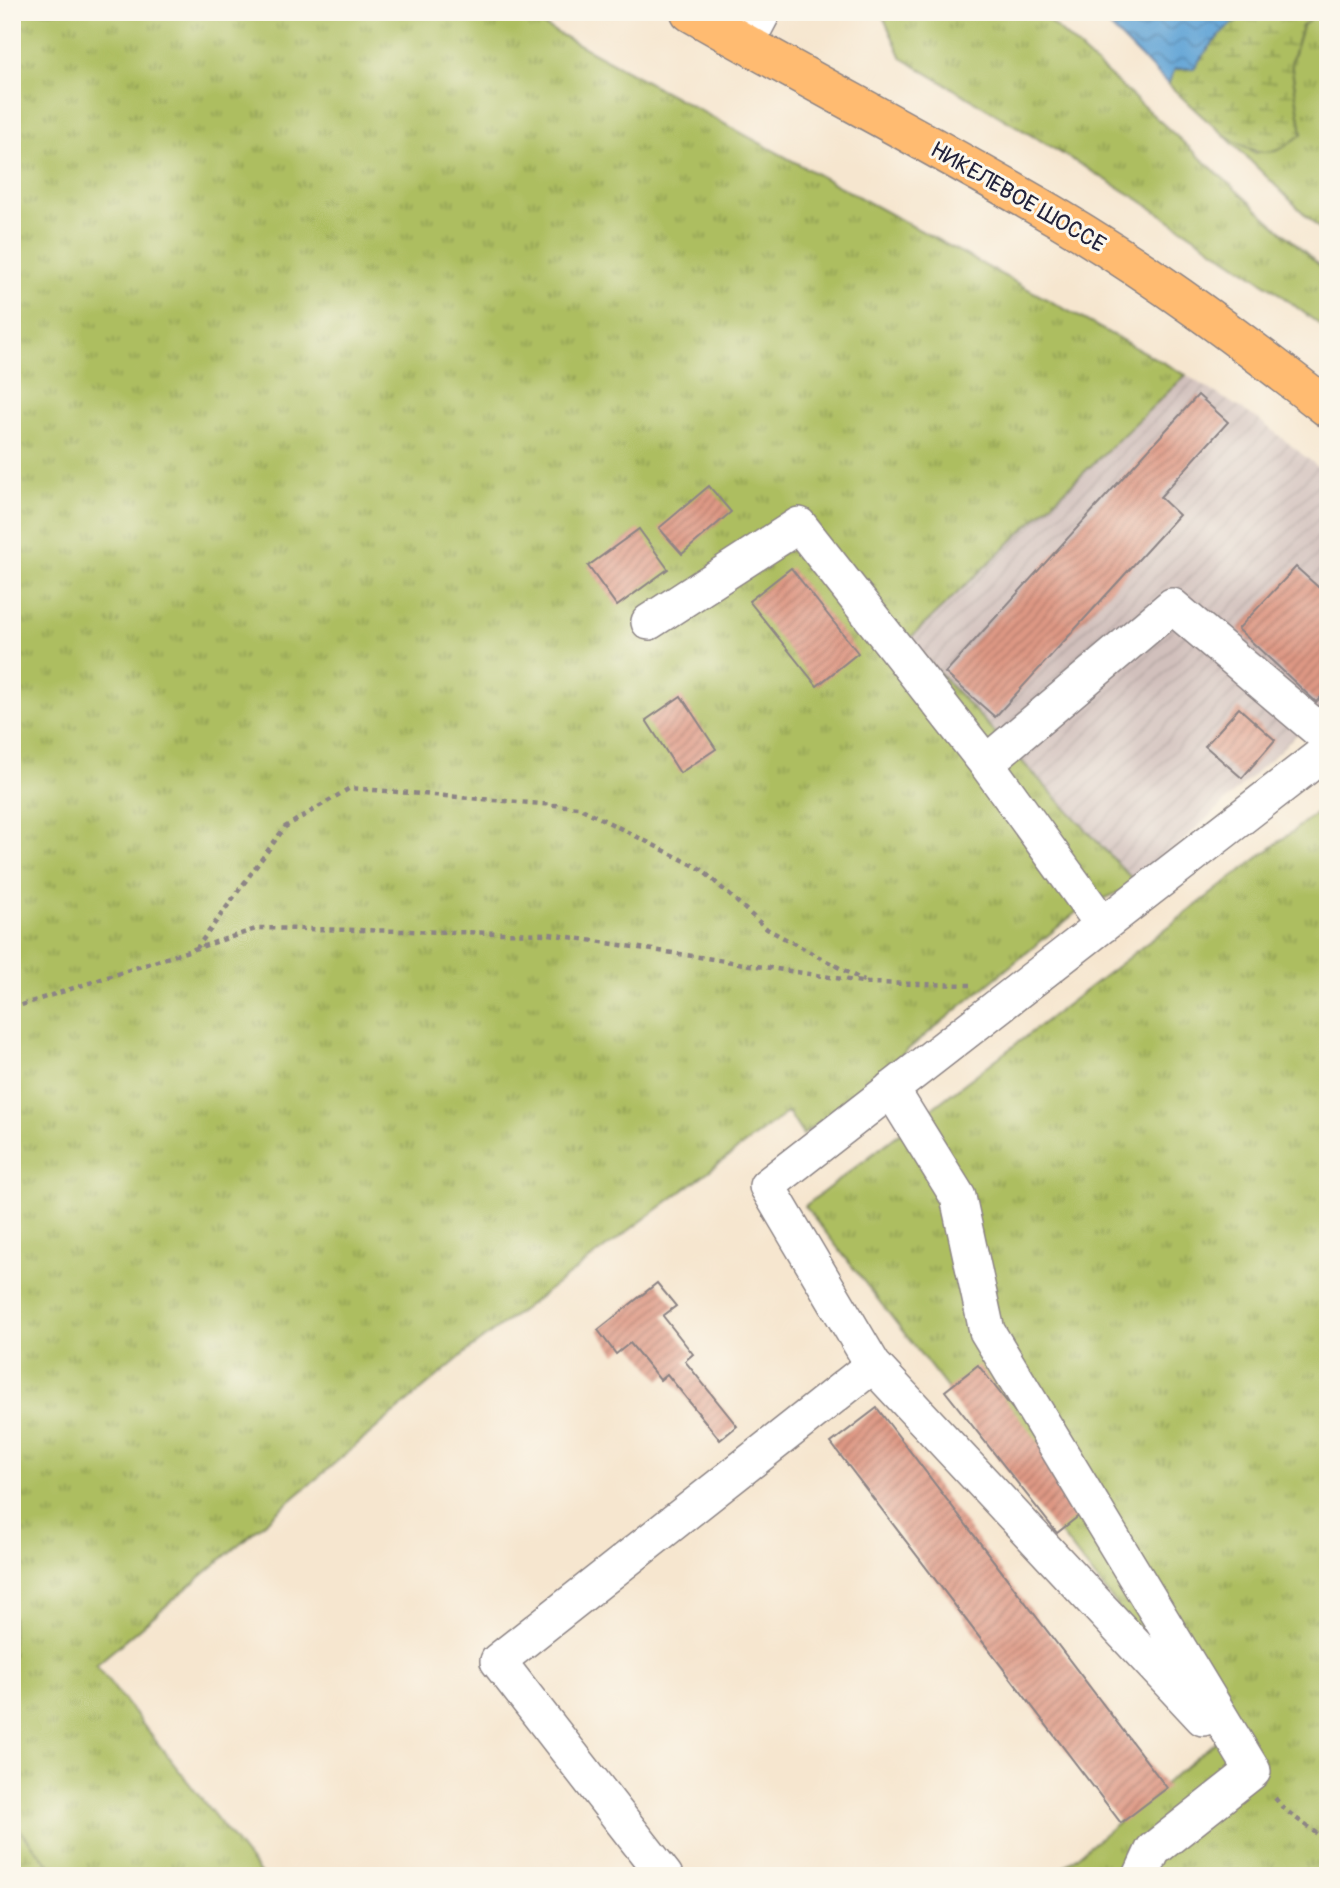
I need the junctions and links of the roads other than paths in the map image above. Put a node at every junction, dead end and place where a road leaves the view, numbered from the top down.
1 (690, 12) edge
2 (754, 28) edge
3 (1328, 408) edge
4 (649, 622) dead end
5 (1328, 738) edge
6 (1328, 750) edge
7 (986, 763) junction
8 (1103, 925) junction
9 (891, 1089) junction
10 (873, 1365) junction
11 (1253, 1771) junction
12 (665, 1876) edge
13 (1141, 1876) edge

1 - 2 main road, НИКЕЛЕВОЕ ШОССЕ
2 - 3 main road, НИКЕЛЕВОЕ ШОССЕ
4 - 7 lane
5 - 7 lane
6 - 8 lane
7 - 8 lane
8 - 9 lane
9 - 10 lane
9 - 11 lane
10 - 11 lane
10 - 12 lane
11 - 13 lane

